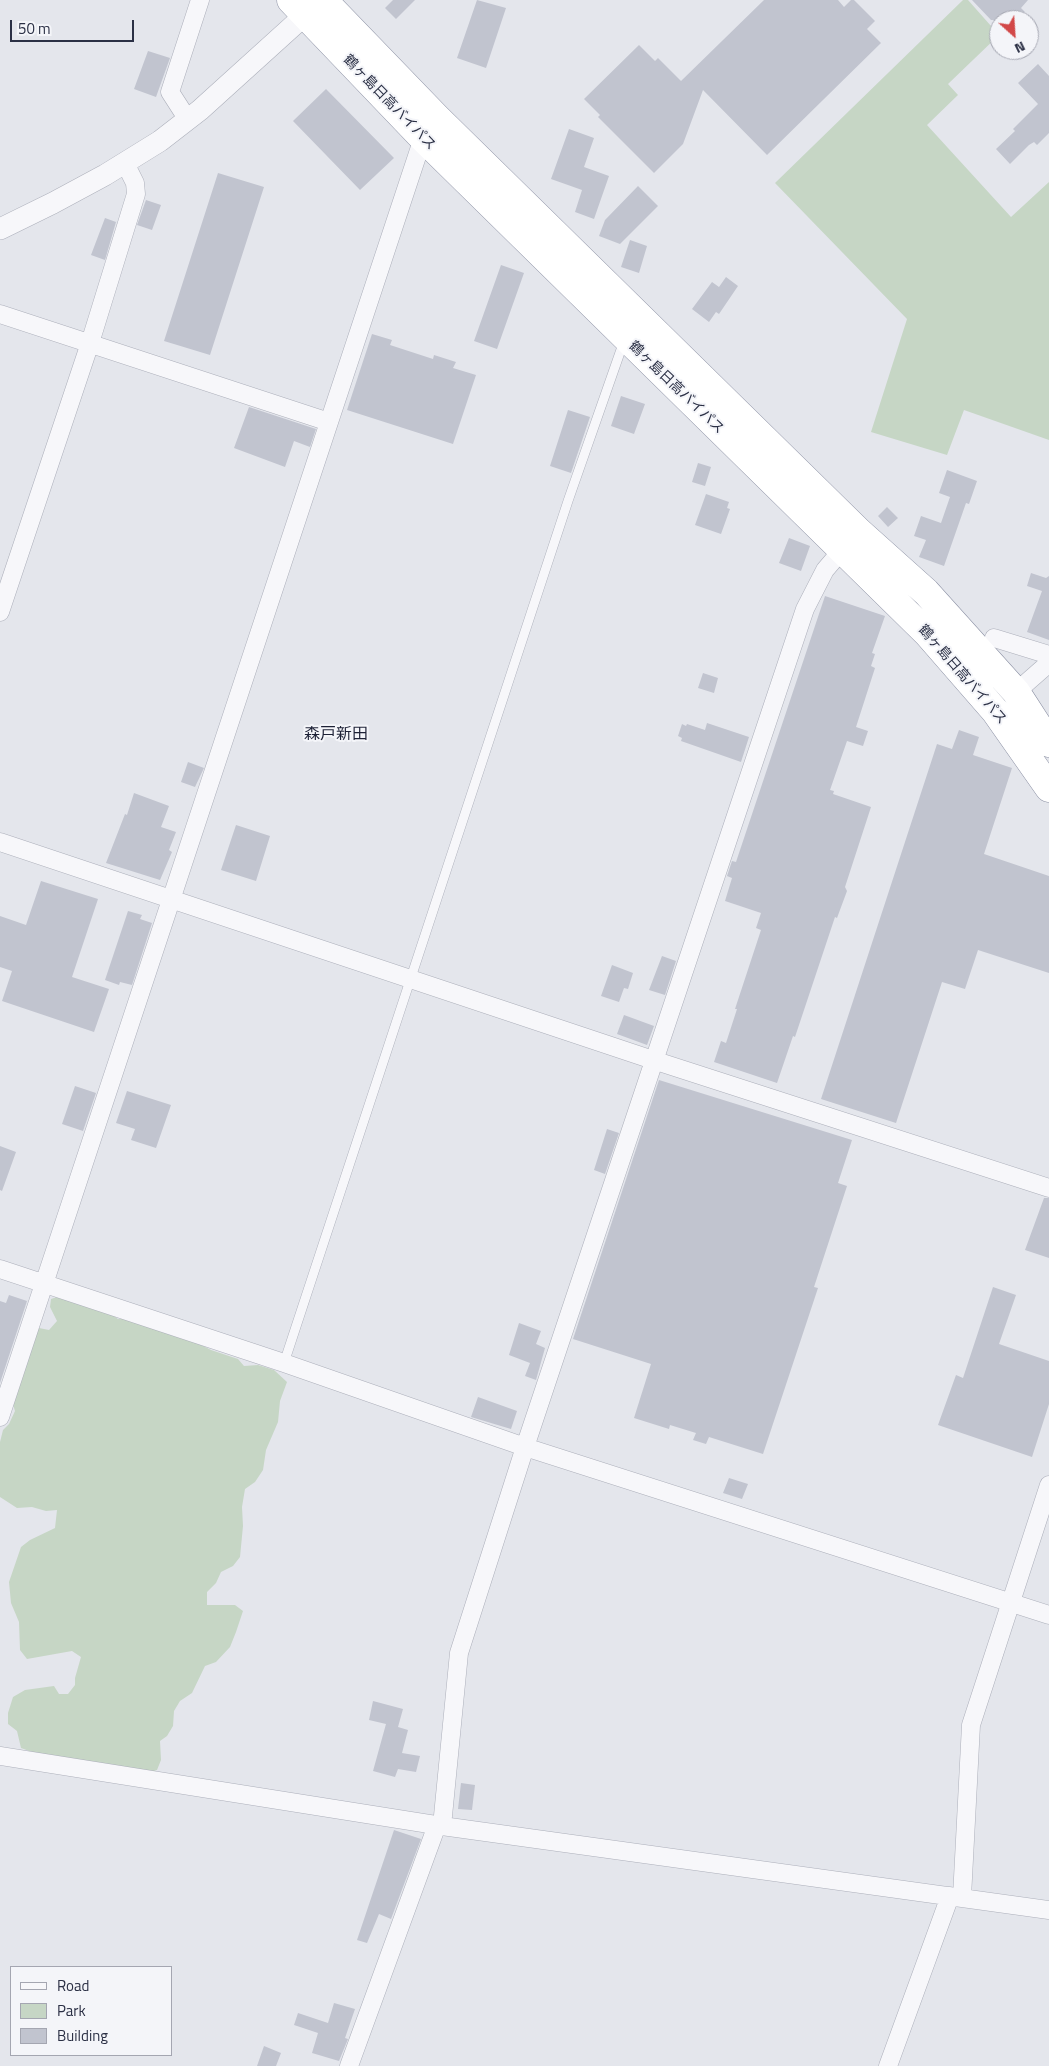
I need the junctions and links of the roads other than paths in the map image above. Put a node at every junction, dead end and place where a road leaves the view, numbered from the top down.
1 (200, 0) edge
2 (310, 4) edge
3 (188, 120) junction
4 (422, 138) junction
5 (125, 163) junction
6 (0, 229) edge
7 (0, 314) edge
8 (624, 338) junction
9 (90, 343) junction
10 (329, 422) junction
11 (851, 541) junction
12 (0, 612) edge
13 (994, 638) dead end
14 (1049, 655) edge
15 (1049, 663) edge
16 (1016, 692) junction
17 (1049, 743) edge
18 (1049, 788) edge
19 (0, 842) edge
20 (172, 899) junction
21 (411, 979) junction
22 (654, 1060) junction
23 (1049, 1188) edge
24 (0, 1269) edge
25 (44, 1284) junction
26 (284, 1363) junction
27 (0, 1417) edge
28 (525, 1447) junction
29 (1049, 1485) edge
30 (1011, 1602) junction
31 (1049, 1615) edge
32 (0, 1756) edge
33 (440, 1826) junction
34 (956, 1896) junction
35 (1049, 1910) edge
36 (350, 2066) edge
37 (888, 2066) edge

1 - 3 street
2 - 3 street
2 - 4 highway, 鶴ヶ島日高バイパス
2 - 11 highway, 鶴ヶ島日高バイパス
3 - 5 street
4 - 8 highway, 鶴ヶ島日高バイパス
4 - 10 street
5 - 6 street
5 - 9 street
7 - 9 street
8 - 11 highway, 鶴ヶ島日高バイパス
8 - 21 lane
9 - 10 street
9 - 12 street
10 - 20 street
11 - 16 highway, 鶴ヶ島日高バイパス
11 - 18 highway, 鶴ヶ島日高バイパス
11 - 22 street
13 - 14 street
15 - 16 street
16 - 17 highway, 鶴ヶ島日高バイパス
19 - 20 street
20 - 21 street
20 - 25 street
21 - 22 street
21 - 26 lane
22 - 23 street
22 - 28 street
24 - 25 street
25 - 26 street
25 - 27 street
26 - 28 street
28 - 30 street
28 - 33 street
29 - 30 street
30 - 31 street
30 - 34 street
32 - 33 street
33 - 34 street
33 - 36 street
34 - 35 street
34 - 37 street

